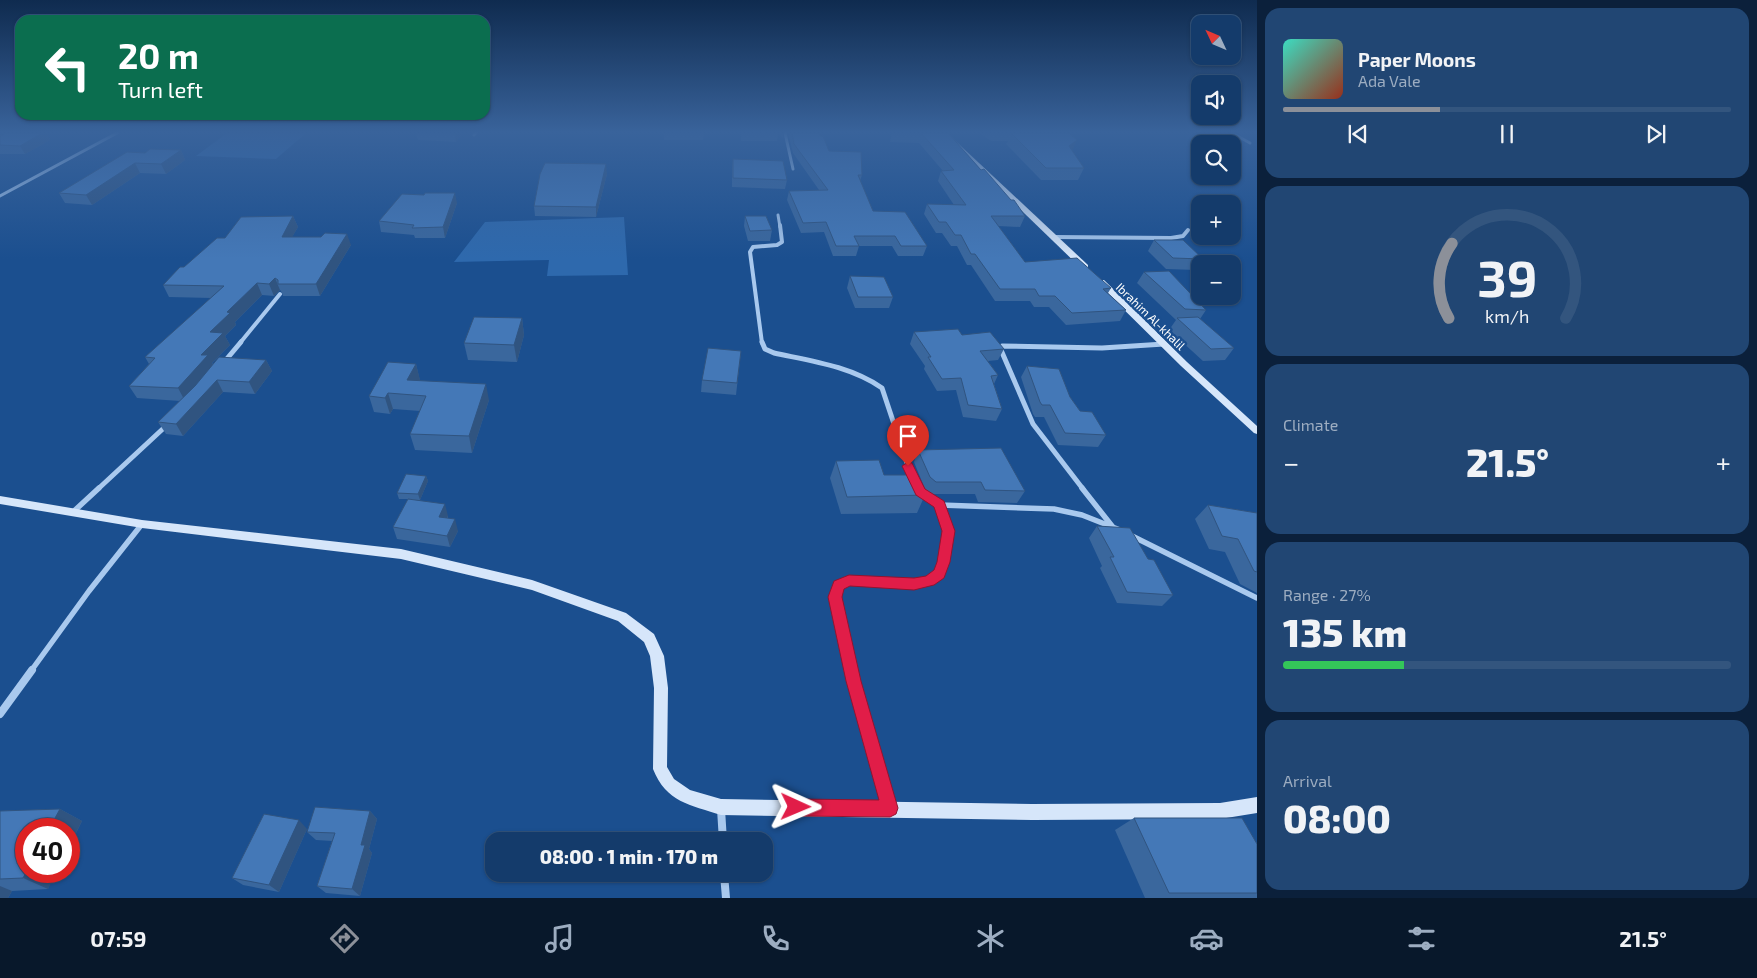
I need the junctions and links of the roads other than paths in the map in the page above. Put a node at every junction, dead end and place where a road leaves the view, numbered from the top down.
1 (39, 175) edge
2 (989, 175) edge
3 (0, 196) edge
4 (778, 215) dead end
5 (1188, 230) dead end
6 (1055, 237) junction
7 (1089, 270) edge
8 (1096, 277) edge
9 (280, 294) edge
10 (1164, 344) junction
11 (223, 364) edge
12 (173, 419) edge
13 (1257, 431) edge
14 (1, 501) edge
15 (940, 505) junction
16 (72, 513) junction
17 (142, 524) junction
18 (1113, 526) junction
19 (1257, 598) edge
20 (0, 714) edge
21 (1257, 804) edge
22 (721, 806) junction
23 (890, 808) junction
24 (722, 832) edge
25 (725, 882) edge
26 (726, 898) edge

1 - 3 street
2 - 6 street
4 - 15 street
5 - 6 street
6 - 7 street
8 - 10 street, Ibrahim Al-khalil
9 - 11 street
10 - 13 street, Ibrahim Al-khalil
10 - 18 street
12 - 16 street
14 - 16 street
15 - 18 street
15 - 23 street
16 - 17 street
17 - 20 street
17 - 22 street
18 - 19 street
21 - 23 street
22 - 23 street
22 - 24 street
25 - 26 street

